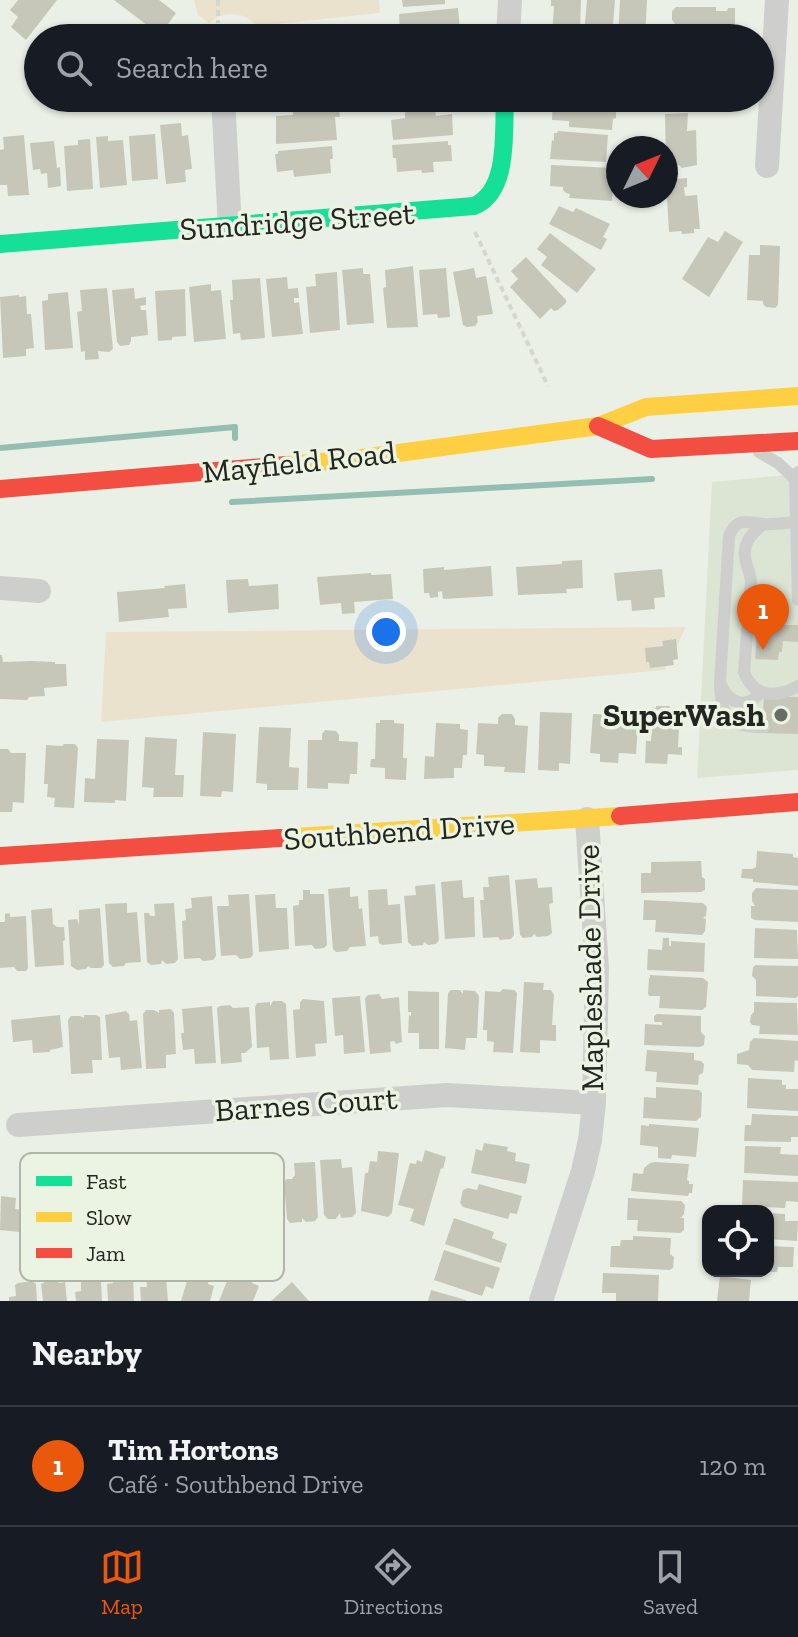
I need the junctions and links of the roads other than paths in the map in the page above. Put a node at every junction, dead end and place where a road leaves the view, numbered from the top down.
1 (510, 0) edge
2 (777, 0) edge
3 (509, 24) edge
4 (774, 50) edge
5 (224, 112) edge
6 (504, 112) edge
7 (770, 112) edge
8 (767, 166) dead end
9 (230, 227) junction
10 (0, 244) edge
11 (798, 396) edge
12 (598, 426) junction
13 (798, 441) edge
14 (737, 444) junction
15 (796, 476) edge
16 (0, 489) edge
17 (796, 518) edge
18 (764, 524) junction
19 (0, 588) edge
20 (39, 591) dead end
21 (798, 600) edge
22 (720, 682) junction
23 (798, 686) edge
24 (761, 692) junction
25 (764, 727) dead end
26 (798, 802) edge
27 (587, 819) junction
28 (0, 856) edge
29 (594, 1103) junction
30 (18, 1125) dead end
31 (541, 1301) edge

1 - 3 street
2 - 4 street
5 - 9 street
6 - 9 street, Sundridge Street
7 - 8 street
9 - 10 street, Sundridge Street
11 - 12 street, Mayfield Road
12 - 14 street
12 - 16 street, Mayfield Road
13 - 14 street
14 - 15 lane
15 - 17 lane
17 - 18 lane
17 - 21 lane
18 - 22 lane
18 - 24 lane
19 - 20 street
22 - 24 lane
22 - 25 lane
23 - 24 lane
26 - 27 street, Southbend Drive
27 - 28 street, Southbend Drive
27 - 29 street, Mapleshade Drive
29 - 30 street, Barnes Court
29 - 31 street, Mapleshade Drive

